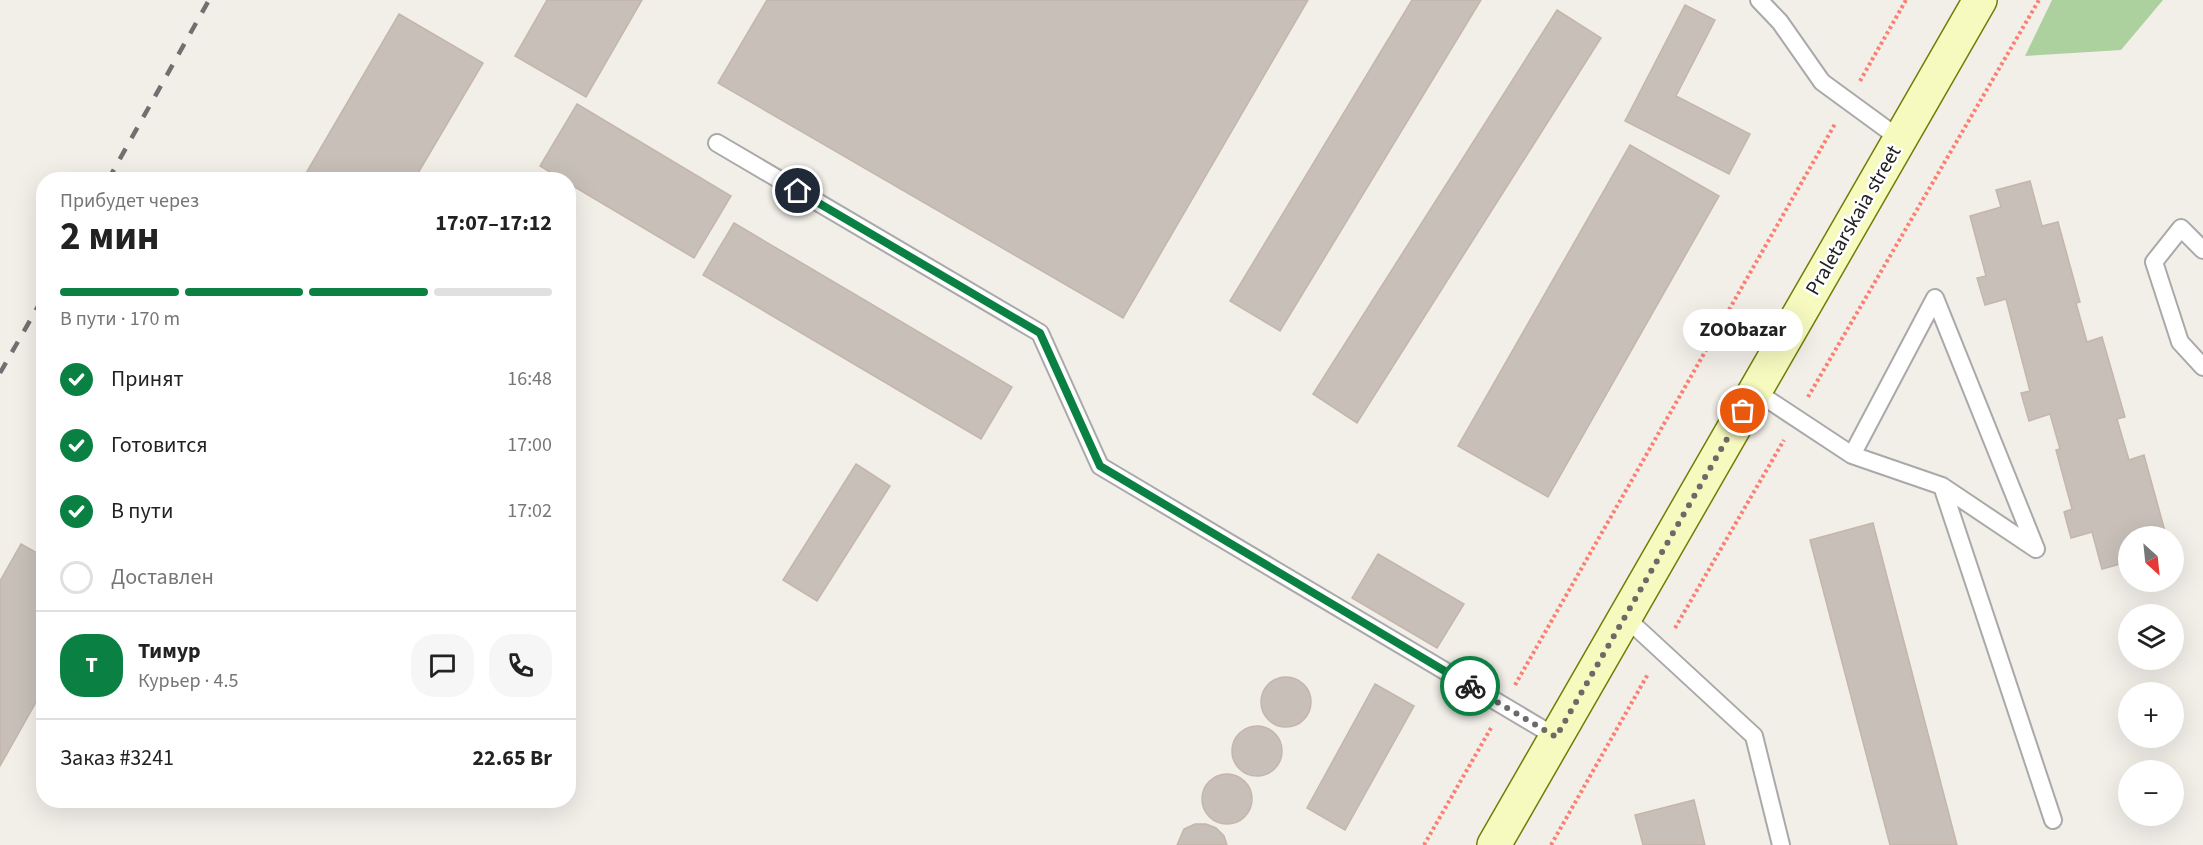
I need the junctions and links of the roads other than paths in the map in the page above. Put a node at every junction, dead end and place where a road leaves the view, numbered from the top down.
1 (1758, 0) edge
2 (1980, 0) edge
3 (1900, 139) junction
4 (717, 143) dead end
5 (2203, 250) edge
6 (2203, 366) edge
7 (1755, 391) junction
8 (1852, 455) junction
9 (1942, 486) junction
10 (1625, 617) junction
11 (1556, 737) junction
12 (2053, 820) dead end
13 (1494, 845) edge
14 (1781, 845) edge

1 - 3 lane
2 - 3 main road, Praletarskaia street
3 - 7 main road, Praletarskaia street
4 - 11 lane
5 - 6 lane
7 - 8 lane
7 - 10 main road, Praletarskaia street
8 - 9 lane
8 - 9 lane
9 - 12 lane
10 - 11 main road, Praletarskaia street
10 - 14 lane
11 - 13 main road, Praletarskaia street

